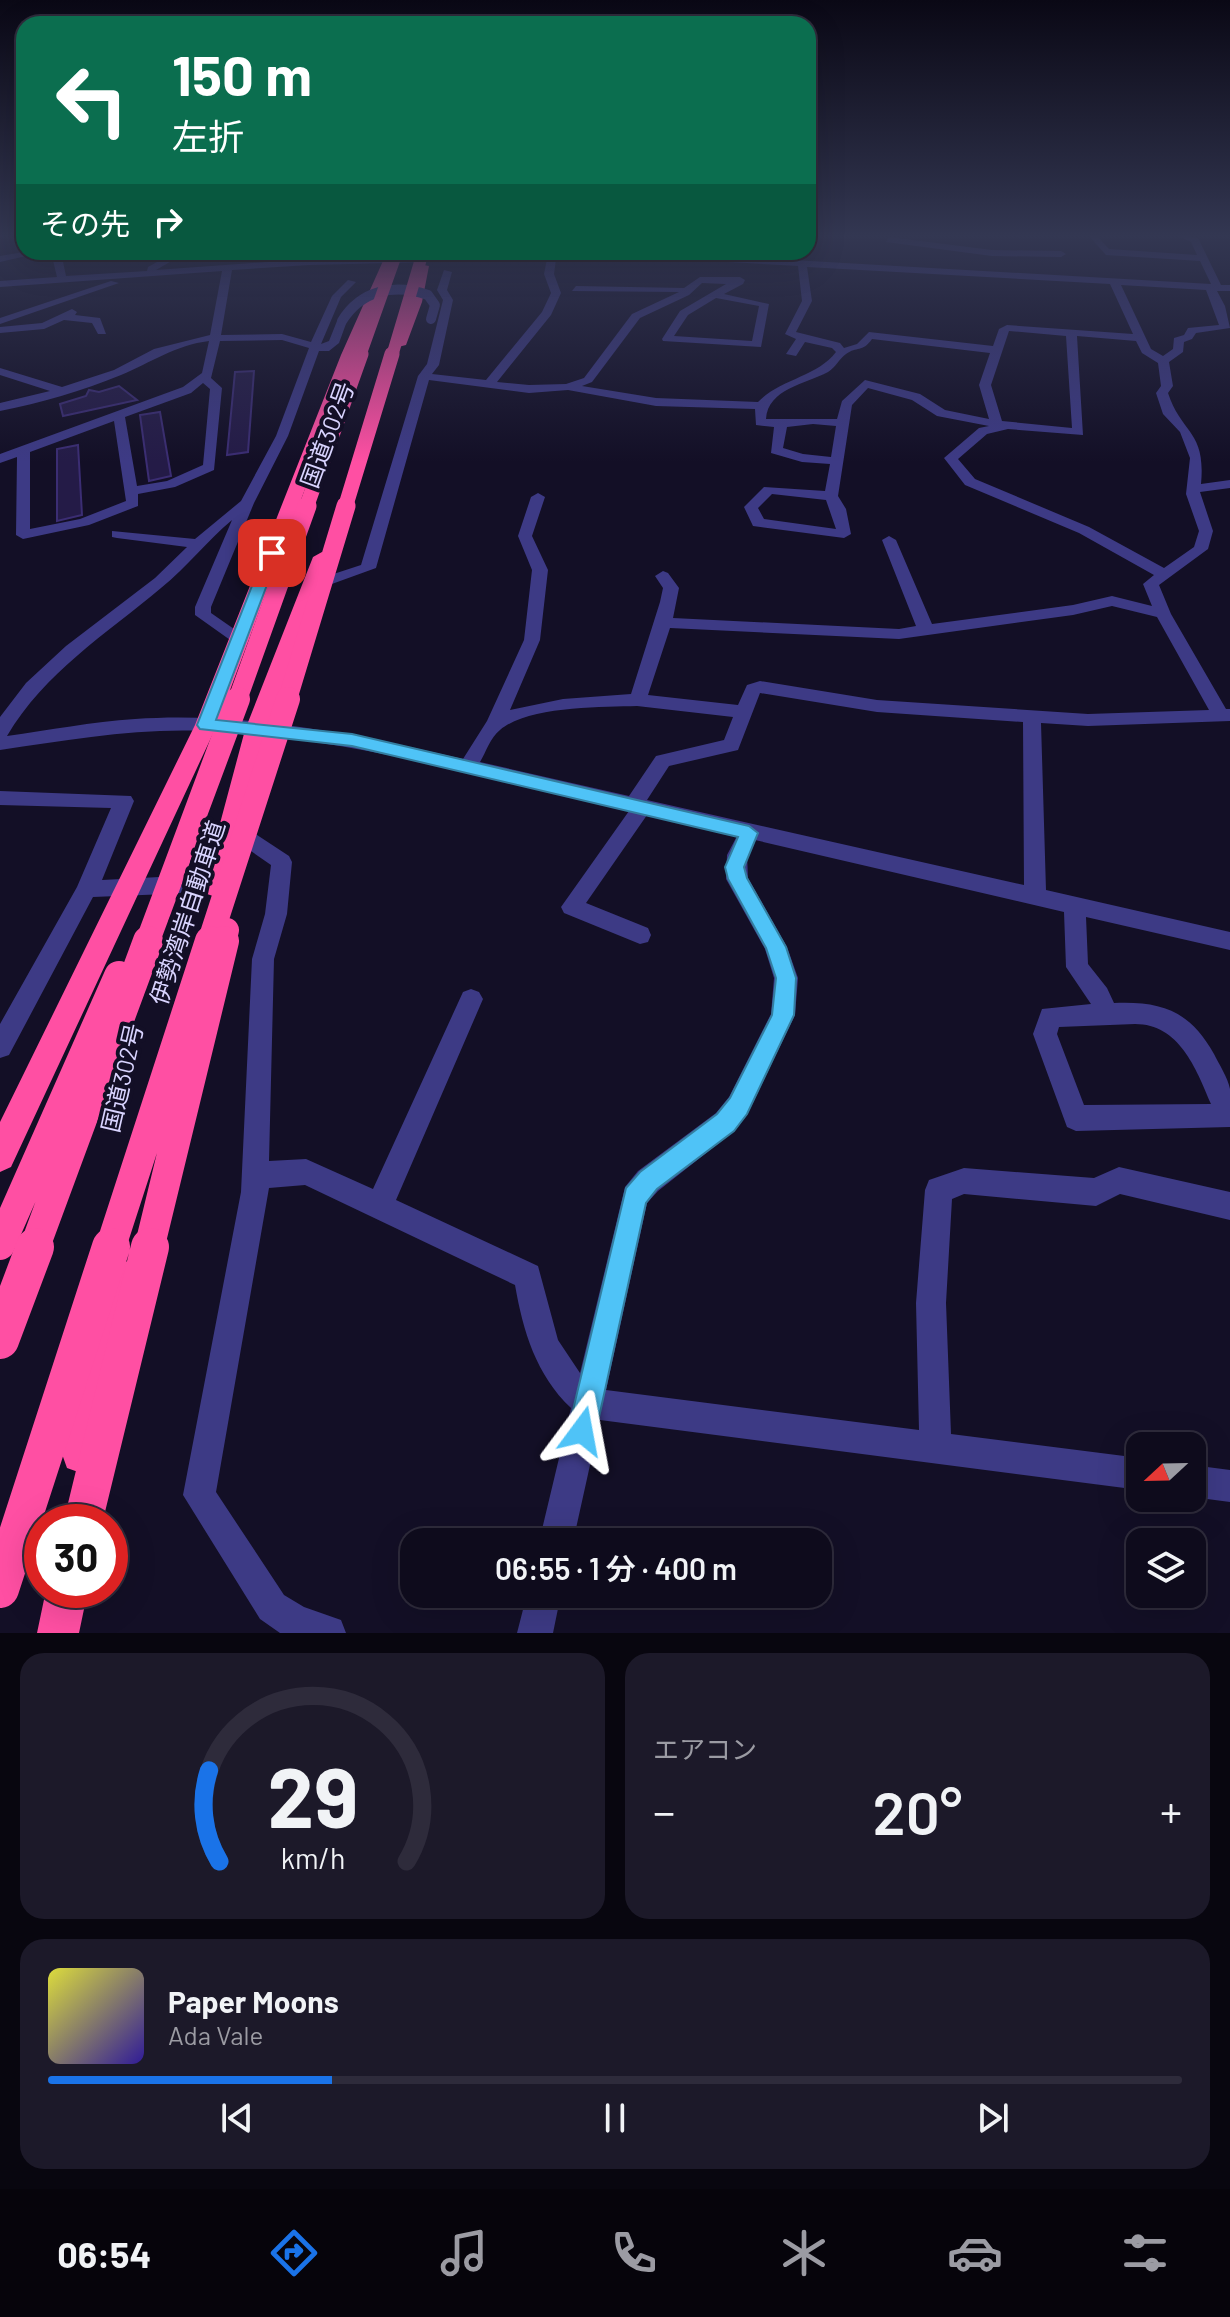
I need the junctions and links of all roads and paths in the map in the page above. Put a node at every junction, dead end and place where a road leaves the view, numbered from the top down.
1 (33, 310) edge
2 (220, 310) edge
3 (329, 310) edge
4 (348, 310) edge
5 (374, 310) edge
6 (405, 310) edge
7 (446, 310) edge
8 (548, 310) edge
9 (648, 310) edge
10 (690, 310) edge
11 (763, 310) edge
12 (802, 310) edge
13 (1127, 310) edge
14 (1220, 310) edge
15 (366, 311) joint
16 (424, 311) junction
17 (445, 314) junction
18 (325, 318) junction
19 (0, 321) edge
20 (0, 330) edge
21 (102, 332) dead end
22 (1071, 333) junction
23 (216, 336) junction
24 (802, 338) junction
25 (1140, 338) junction
26 (316, 347) junction
27 (997, 350) junction
28 (842, 352) junction
29 (792, 354) dead end
30 (1163, 361) junction
31 (0, 371) edge
32 (424, 376) junction
33 (205, 379) junction
34 (491, 382) junction
35 (567, 387) junction
36 (61, 391) junction
37 (761, 406) junction
38 (0, 407) edge
39 (115, 416) junction
40 (845, 423) junction
41 (781, 424) junction
42 (1005, 424) junction
43 (24, 450) junction
44 (0, 459) edge
45 (837, 461) junction
46 (1230, 484) edge
47 (1194, 489) junction
48 (130, 491) junction
49 (831, 496) junction
50 (538, 497) dead end
51 (247, 503) junction
52 (117, 534) dead end
53 (889, 540) dead end
54 (199, 544) junction
55 (663, 576) dead end
56 (1157, 579) junction
57 (312, 586) junction
58 (1112, 601) junction
59 (1163, 614) junction
60 (662, 623) junction
61 (926, 630) junction
62 (239, 638) junction
63 (247, 675) junction
64 (637, 700) junction
65 (743, 712) junction
66 (1225, 714) edge
67 (1032, 717) junction
68 (495, 724) junction
69 (206, 725) junction
70 (0, 732) edge
71 (266, 732) junction
72 (0, 743) edge
73 (468, 766) junction
74 (0, 798) edge
75 (638, 805) junction
76 (232, 828) junction
77 (749, 833) junction
78 (217, 883) junction
79 (126, 887) junction
80 (87, 889) junction
81 (1035, 898) junction
82 (1075, 908) junction
83 (640, 935) dead end
84 (1230, 941) edge
85 (471, 999) dead end
86 (1107, 1014) junction
87 (0, 1047) edge
88 (0, 1156) edge
89 (255, 1175) junction
90 (379, 1206) junction
91 (1230, 1206) edge
92 (0, 1245) edge
93 (0, 1340) edge
94 (588, 1403) junction
95 (936, 1449) junction
96 (1126, 1472) edge
97 (1206, 1483) edge
98 (1230, 1486) edge
99 (71, 1504) edge
100 (87, 1504) edge
101 (559, 1528) edge
102 (0, 1589) edge
103 (49, 1608) edge
104 (63, 1608) edge
105 (541, 1608) edge
106 (44, 1633) edge
107 (58, 1633) edge
108 (328, 1633) edge
109 (535, 1633) edge

1 - 19 street
2 - 23 street
3 - 18 street
4 - 26 street, bridge
5 - 63 highway, 伊勢湾岸自動車道, bridge
6 - 71 highway, 伊勢湾岸自動車道, bridge
7 - 17 street
8 - 34 street
9 - 35 street
10 - 11 street
12 - 24 street
13 - 25 street
14 - 30 street
15 - 18 street
15 - 62 highway, 国道302号
16 - 17 street
16 - 32 street
16 - 57 highway, 国道302号
17 - 32 street
18 - 26 street
20 - 21 street
22 - 25 street
22 - 27 street
22 - 42 street
23 - 26 street
23 - 33 street
23 - 36 street
24 - 28 street
24 - 29 street
25 - 30 street
26 - 51 street
27 - 28 street
27 - 42 street
28 - 37 street
30 - 47 street
31 - 36 street
32 - 34 street
32 - 57 street
33 - 39 street
33 - 48 street
34 - 35 street
35 - 37 street
36 - 38 street
37 - 41 street
39 - 43 street
39 - 48 street
40 - 41 street
40 - 42 street
40 - 45 street
41 - 45 street
42 - 56 street
43 - 44 street
43 - 48 street
45 - 49 street
46 - 47 street
47 - 56 street
49 - 49 street
50 - 68 street
51 - 54 street
51 - 62 street
52 - 54 street
53 - 61 street
54 - 70 street
55 - 60 street
56 - 58 street
56 - 59 street
57 - 71 highway, 国道302号
58 - 59 street
58 - 61 street
59 - 66 street
60 - 61 street
60 - 64 street
62 - 69 highway, 国道302号
63 - 92 highway, bridge
63 - 93 highway, 伊勢湾岸自動車道, bridge
64 - 65 street
64 - 68 street
65 - 67 street
65 - 75 street
66 - 67 street
67 - 81 street
68 - 73 street
69 - 71 street
69 - 72 street
69 - 79 highway, 国道302号
71 - 73 street
71 - 76 highway, 国道302号
71 - 100 highway, bridge
71 - 102 highway, 伊勢湾岸自動車道, bridge
73 - 75 street
74 - 80 street
75 - 77 street
75 - 83 street
76 - 78 highway, 国道302号
76 - 89 street
77 - 81 street
77 - 94 street
78 - 79 street
78 - 99 highway, 国道302号
79 - 80 street
79 - 88 highway, 国道302号
80 - 87 street
81 - 82 street
82 - 84 street
82 - 86 street
85 - 90 street
86 - 86 street
89 - 90 street
89 - 108 street
90 - 94 street
91 - 95 street
94 - 95 street
94 - 101 street
95 - 96 street
97 - 98 street
103 - 106 highway
104 - 107 highway
105 - 109 street

